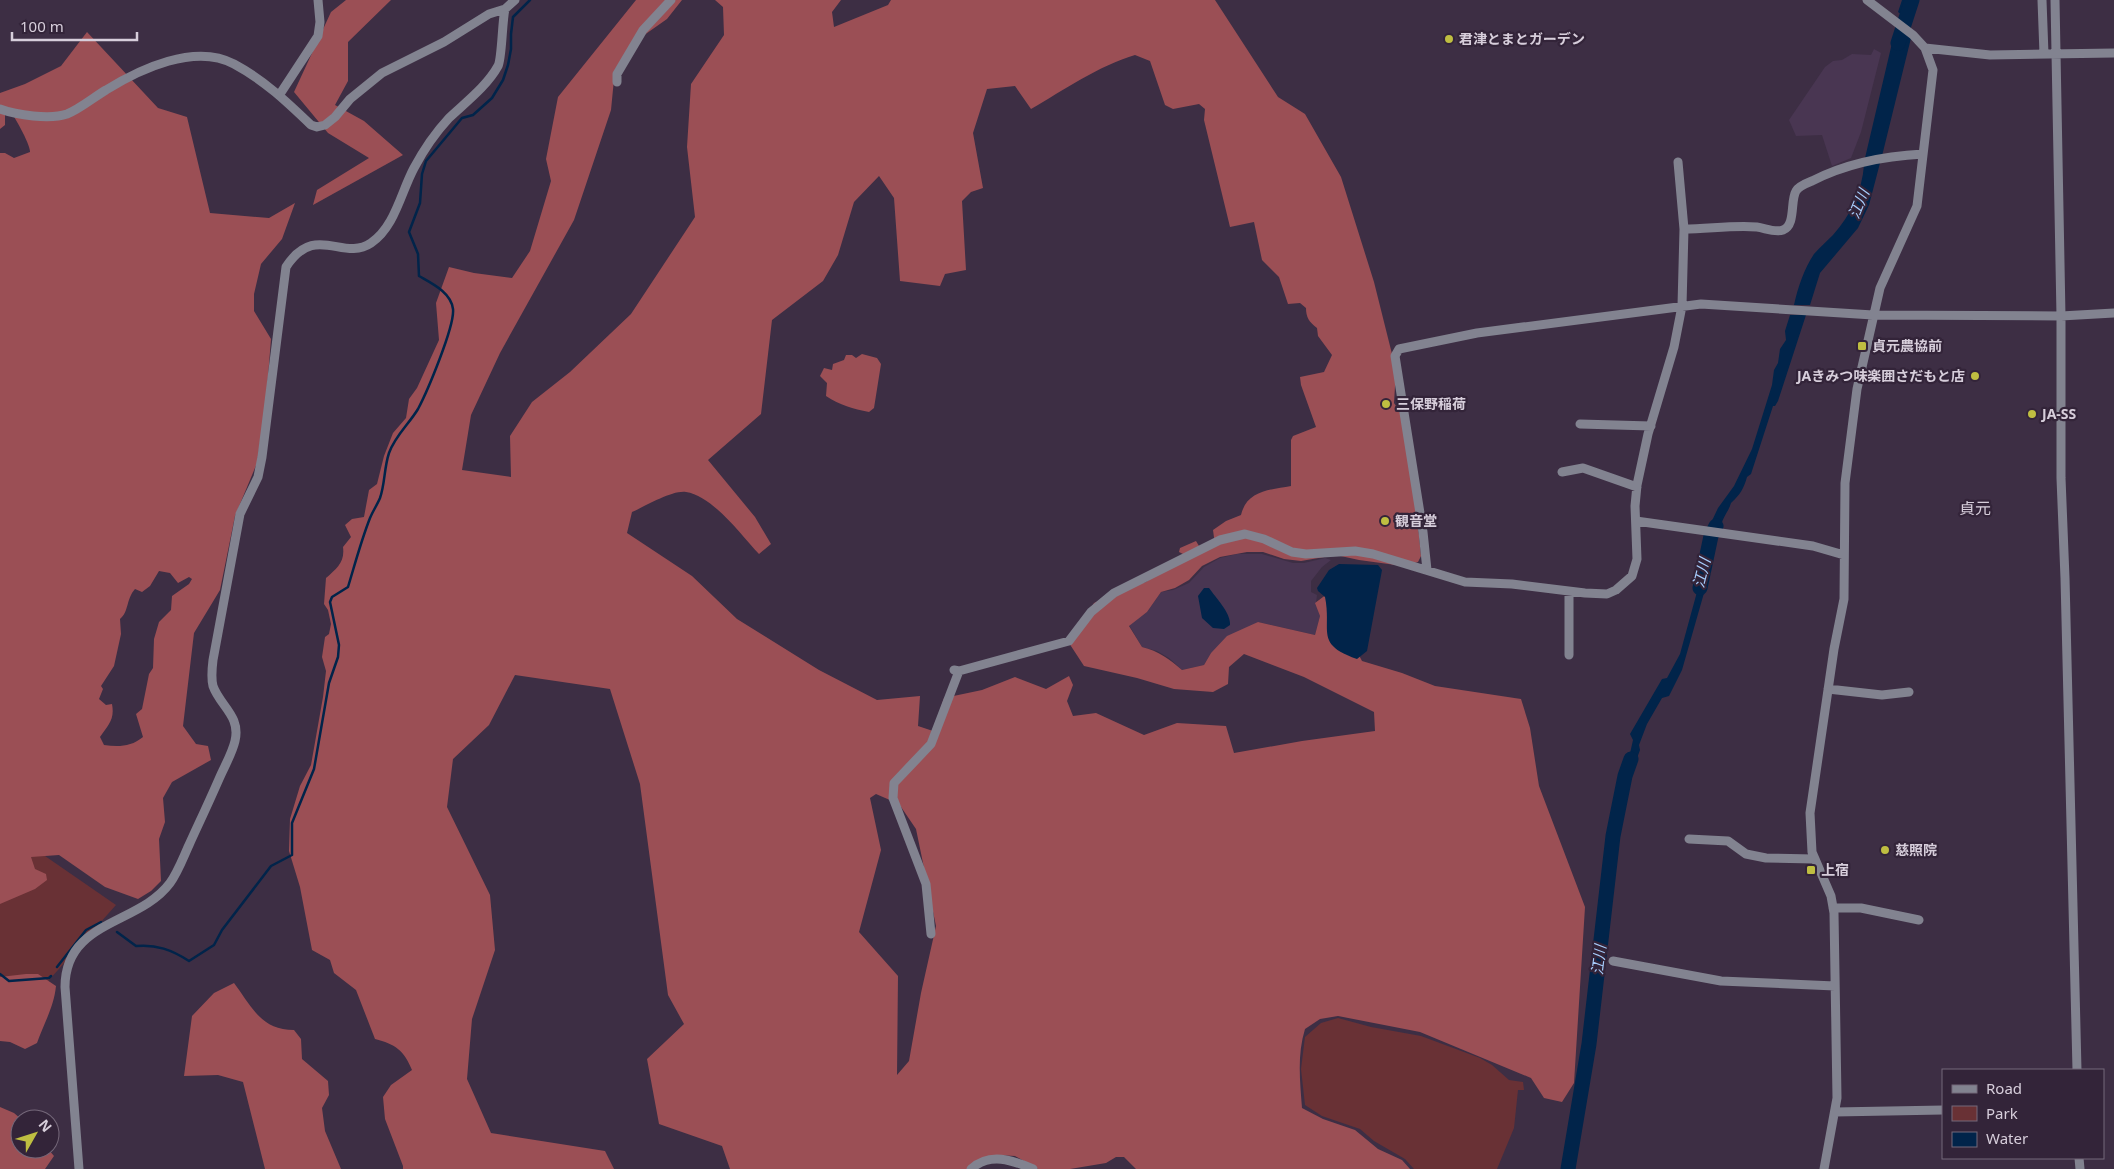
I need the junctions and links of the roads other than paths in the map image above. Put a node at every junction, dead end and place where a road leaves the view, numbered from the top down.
1 (318, 0) edge
2 (515, 0) edge
3 (671, 0) edge
4 (1867, 0) edge
5 (2042, 0) edge
6 (2055, 0) edge
7 (505, 9) junction
8 (1925, 48) junction
9 (2056, 53) junction
10 (2114, 53) edge
11 (2044, 54) junction
12 (617, 82) dead end
13 (280, 94) junction
14 (0, 108) edge
15 (1923, 154) junction
16 (1678, 162) dead end
17 (1684, 230) junction
18 (1682, 306) junction
19 (2114, 313) edge
20 (1873, 315) junction
21 (2061, 316) junction
22 (1580, 424) dead end
23 (1651, 426) junction
24 (1562, 472) dead end
25 (1637, 487) junction
26 (1636, 520) junction
27 (1844, 555) junction
28 (1427, 570) junction
29 (1569, 591) junction
30 (1569, 656) dead end
31 (1828, 689) junction
32 (1909, 692) dead end
33 (1689, 839) dead end
34 (1814, 859) junction
35 (1833, 908) junction
36 (1919, 920) dead end
37 (931, 934) dead end
38 (1613, 961) dead end
39 (1835, 986) junction
40 (2077, 1069) edge
41 (1942, 1110) edge
42 (1835, 1112) junction
43 (79, 1169) edge
44 (970, 1169) edge
45 (1033, 1169) edge
46 (1824, 1169) edge

1 - 13 street
2 - 7 street
3 - 12 street
4 - 8 street
5 - 11 street
6 - 9 street
7 - 13 street
7 - 43 street
8 - 11 street
8 - 15 street
9 - 10 street
9 - 11 street
9 - 21 street
13 - 14 street
15 - 17 street
15 - 20 street
16 - 17 street
17 - 18 street
18 - 20 street
18 - 23 street
18 - 28 street
19 - 21 street
20 - 21 street
20 - 27 street
21 - 40 street
22 - 23 street
23 - 25 street
24 - 25 street
25 - 26 street
26 - 27 street
26 - 29 street
27 - 31 street
28 - 29 street
28 - 37 street
29 - 30 street
31 - 32 street
31 - 34 street
33 - 34 street
34 - 35 street
35 - 36 street
35 - 39 street
38 - 39 street
39 - 42 street
41 - 42 street
42 - 46 street
44 - 45 street

